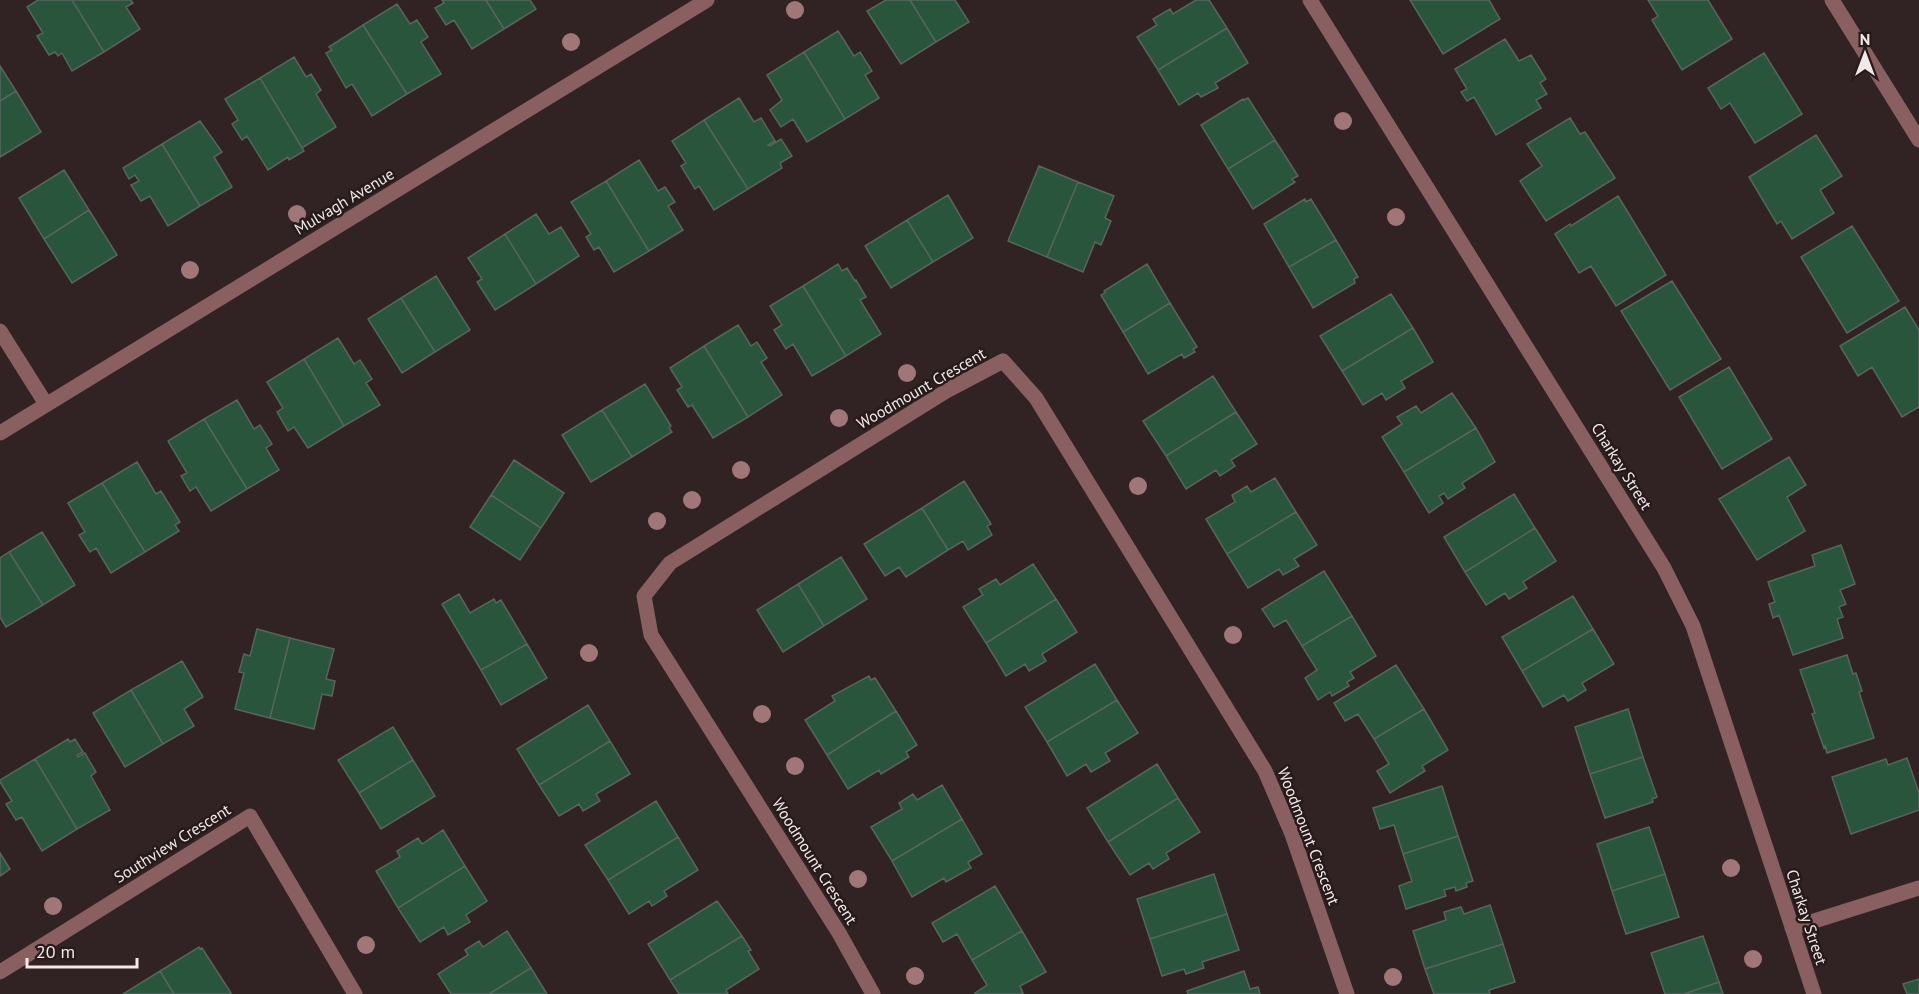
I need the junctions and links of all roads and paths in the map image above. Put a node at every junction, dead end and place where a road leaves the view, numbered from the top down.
1 (707, 0) edge
2 (1310, 0) edge
3 (1832, 0) edge
4 (1919, 140) edge
5 (0, 331) edge
6 (46, 404) junction
7 (0, 433) edge
8 (1919, 888) edge
9 (1792, 928) junction
10 (0, 972) edge
11 (355, 994) edge
12 (873, 994) edge
13 (1347, 994) edge
14 (1814, 994) edge

1 - 6 street, Mulvagh Avenue
2 - 9 street, Charkay Street
3 - 4 street
5 - 6 street
6 - 7 street, Mulvagh Avenue
8 - 9 street
9 - 14 street, Charkay Street
10 - 11 street, Southview Crescent
12 - 13 street, Woodmount Crescent

